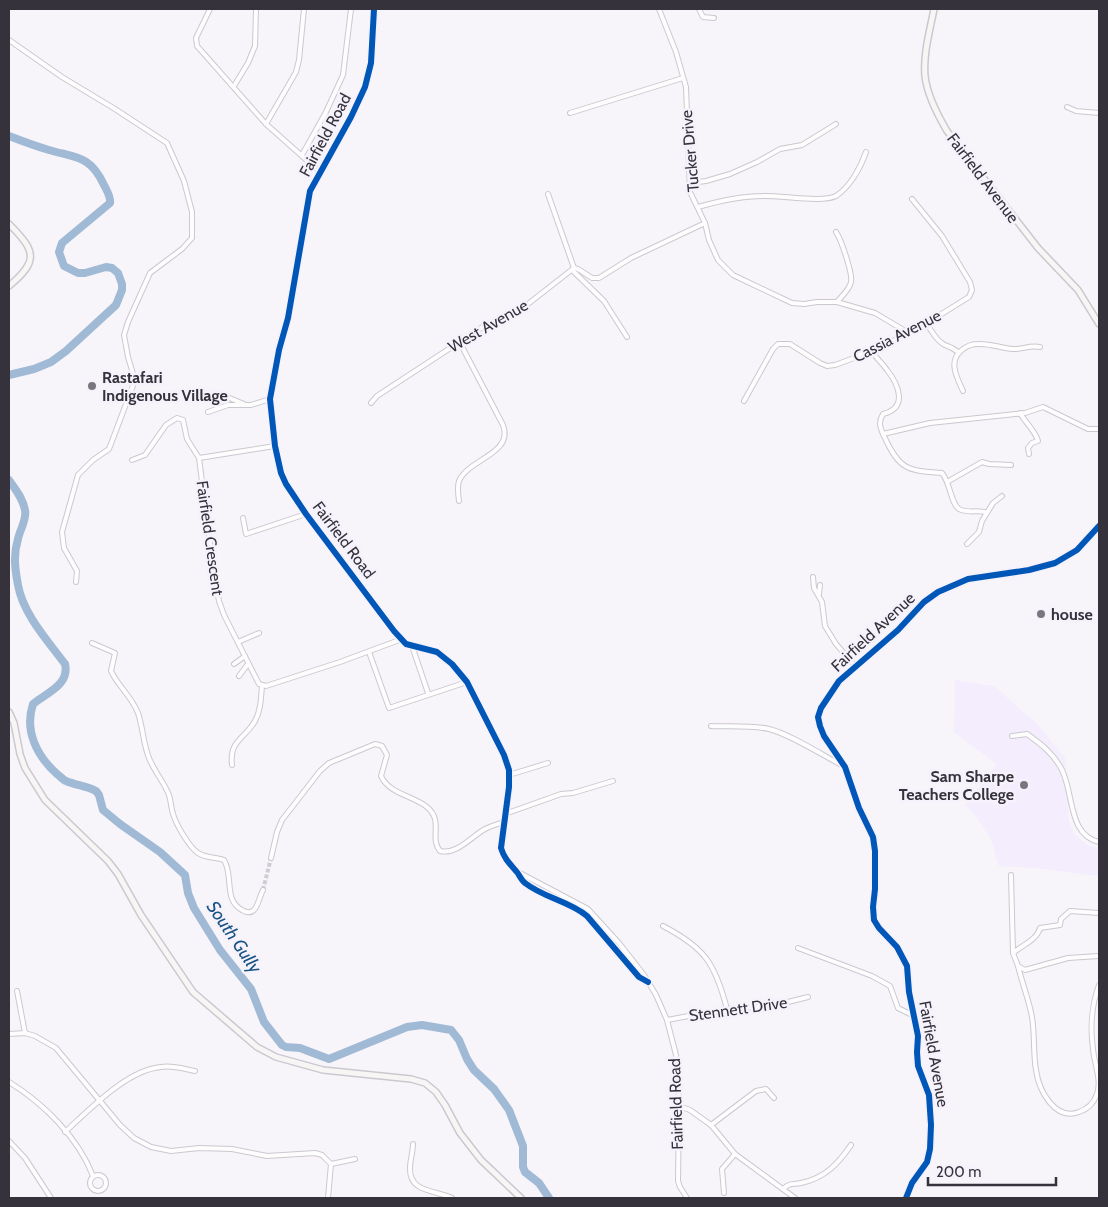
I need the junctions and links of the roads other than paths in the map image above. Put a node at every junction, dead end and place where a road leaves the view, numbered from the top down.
1 (210, 9) edge
2 (256, 9) edge
3 (304, 9) edge
4 (351, 9) edge
5 (374, 9) edge
6 (659, 9) edge
7 (699, 9) edge
8 (934, 9) edge
9 (714, 18) dead end
10 (9, 40) edge
11 (684, 78) junction
12 (234, 86) junction
13 (1067, 107) dead end
14 (570, 113) dead end
15 (1099, 113) edge
16 (266, 124) junction
17 (836, 124) dead end
18 (866, 152) dead end
19 (302, 155) junction
20 (320, 172) junction
21 (690, 184) junction
22 (548, 194) dead end
23 (912, 199) dead end
24 (698, 207) junction
25 (705, 223) junction
26 (9, 224) edge
27 (836, 232) dead end
28 (573, 269) junction
29 (9, 286) edge
30 (837, 302) junction
31 (926, 323) junction
32 (1099, 324) edge
33 (907, 332) junction
34 (627, 337) dead end
35 (459, 341) junction
36 (877, 346) junction
37 (1040, 347) dead end
38 (959, 352) junction
39 (963, 391) dead end
40 (227, 397) dead end
41 (270, 399) junction
42 (744, 401) dead end
43 (371, 403) dead end
44 (244, 404) junction
45 (208, 412) dead end
46 (1020, 413) junction
47 (1099, 428) edge
48 (883, 434) junction
49 (275, 446) junction
50 (1029, 454) dead end
51 (198, 458) junction
52 (132, 460) dead end
53 (1011, 465) dead end
54 (948, 482) junction
55 (1002, 496) dead end
56 (459, 501) dead end
57 (987, 513) junction
58 (306, 514) junction
59 (243, 518) dead end
60 (1099, 526) edge
61 (967, 544) dead end
62 (813, 577) dead end
63 (76, 582) dead end
64 (820, 585) dead end
65 (819, 594) junction
66 (259, 633) dead end
67 (402, 639) junction
68 (238, 642) junction
69 (92, 643) dead end
70 (412, 646) junction
71 (369, 652) junction
72 (245, 656) junction
73 (234, 664) dead end
74 (248, 664) junction
75 (856, 666) junction
76 (239, 676) dead end
77 (467, 682) junction
78 (262, 685) junction
79 (428, 694) junction
80 (9, 712) edge
81 (711, 726) dead end
82 (1012, 736) dead end
83 (548, 763) dead end
84 (232, 765) dead end
85 (845, 767) junction
86 (509, 775) junction
87 (613, 781) dead end
88 (505, 814) junction
89 (504, 822) junction
90 (1099, 842) edge
91 (270, 858) tunnel mouth
92 (1010, 875) dead end
93 (263, 890) tunnel mouth
94 (1099, 912) edge
95 (663, 926) dead end
96 (798, 948) dead end
97 (1014, 953) junction
98 (1099, 956) edge
99 (1018, 966) junction
100 (1099, 985) edge
101 (17, 992) dead end
102 (808, 997) dead end
103 (727, 1008) junction
104 (914, 1016) junction
105 (667, 1020) junction
106 (25, 1033) junction
107 (9, 1034) edge
108 (195, 1071) dead end
109 (9, 1082) edge
110 (774, 1098) dead end
111 (100, 1100) junction
112 (679, 1106) junction
113 (711, 1125) junction
114 (65, 1132) junction
115 (9, 1141) edge
116 (413, 1144) dead end
117 (851, 1145) dead end
118 (735, 1154) junction
119 (355, 1159) dead end
120 (332, 1164) junction
121 (93, 1176) junction
122 (783, 1189) junction
123 (724, 1193) dead end
124 (50, 1198) edge
125 (328, 1198) edge
126 (452, 1198) edge
127 (520, 1198) edge
128 (687, 1198) edge
129 (795, 1198) edge
130 (906, 1198) edge

1 - 12 street
2 - 12 street
3 - 16 street
4 - 19 street
5 - 20 street, Fairfield Road
6 - 11 street, Tucker Drive
7 - 9 street
8 - 32 street, Fairfield Avenue
10 - 63 street
11 - 14 street
11 - 21 street, Tucker Drive
12 - 16 street
13 - 15 street
16 - 19 street
17 - 21 street
18 - 24 street
19 - 20 street
20 - 41 street, Fairfield Road
21 - 24 street, Tucker Drive
22 - 28 street
23 - 31 street, Cassia Avenue
24 - 25 street, Tucker Drive
25 - 28 street
25 - 30 street, Tucker Drive
26 - 29 street
27 - 30 street
28 - 34 street
28 - 35 street, West Avenue
30 - 33 street, Tucker Drive
31 - 33 street, Cassia Avenue
31 - 38 street
33 - 36 street, Cassia Avenue
35 - 43 street, West Avenue
35 - 56 street
36 - 42 street, Cassia Avenue
36 - 48 street
37 - 38 street
38 - 39 street
40 - 44 street
41 - 44 street
41 - 49 street, Fairfield Road
44 - 45 street
46 - 47 street
46 - 48 street
46 - 50 street
48 - 54 street
49 - 51 street, Fairfield Crescent
49 - 58 street, Fairfield Road
51 - 52 street
51 - 68 street, Fairfield Crescent
53 - 54 street
54 - 57 street
55 - 57 street
57 - 61 street
58 - 59 street
58 - 67 street, Fairfield Road
60 - 75 street, Fairfield Avenue
62 - 65 street
64 - 65 street
65 - 75 street
66 - 68 street
67 - 70 street, Fairfield Road
67 - 71 street
68 - 72 street, Fairfield Crescent
69 - 93 street
70 - 77 street, Fairfield Road
70 - 79 street
71 - 78 street
71 - 79 street
72 - 73 street
72 - 74 street, Fairfield Crescent
74 - 76 street
74 - 78 street, Fairfield Crescent
75 - 85 street, Fairfield Avenue
77 - 79 street
77 - 86 street, Fairfield Road
78 - 84 street
80 - 127 street
81 - 85 street
82 - 90 street
83 - 86 street
85 - 104 street, Fairfield Avenue
86 - 88 street, Fairfield Road
87 - 88 street
88 - 89 street, Fairfield Road
89 - 91 street
89 - 105 street, Fairfield Road
92 - 97 street
94 - 97 street
95 - 103 street
96 - 104 street
97 - 99 street
98 - 99 street
99 - 100 street
101 - 106 street
102 - 103 street, Stennett Drive
103 - 105 street, Stennett Drive
104 - 130 street, Fairfield Avenue
105 - 112 street, Fairfield Road
106 - 107 street
106 - 111 street
108 - 111 street
109 - 114 street
110 - 113 street
111 - 114 street
111 - 120 street
112 - 113 street
112 - 128 street, Fairfield Road
113 - 118 street
114 - 121 street
115 - 124 street
116 - 126 street
117 - 122 street
118 - 122 street
118 - 123 street
119 - 120 street
120 - 125 street
121 - 121 street
122 - 129 street

